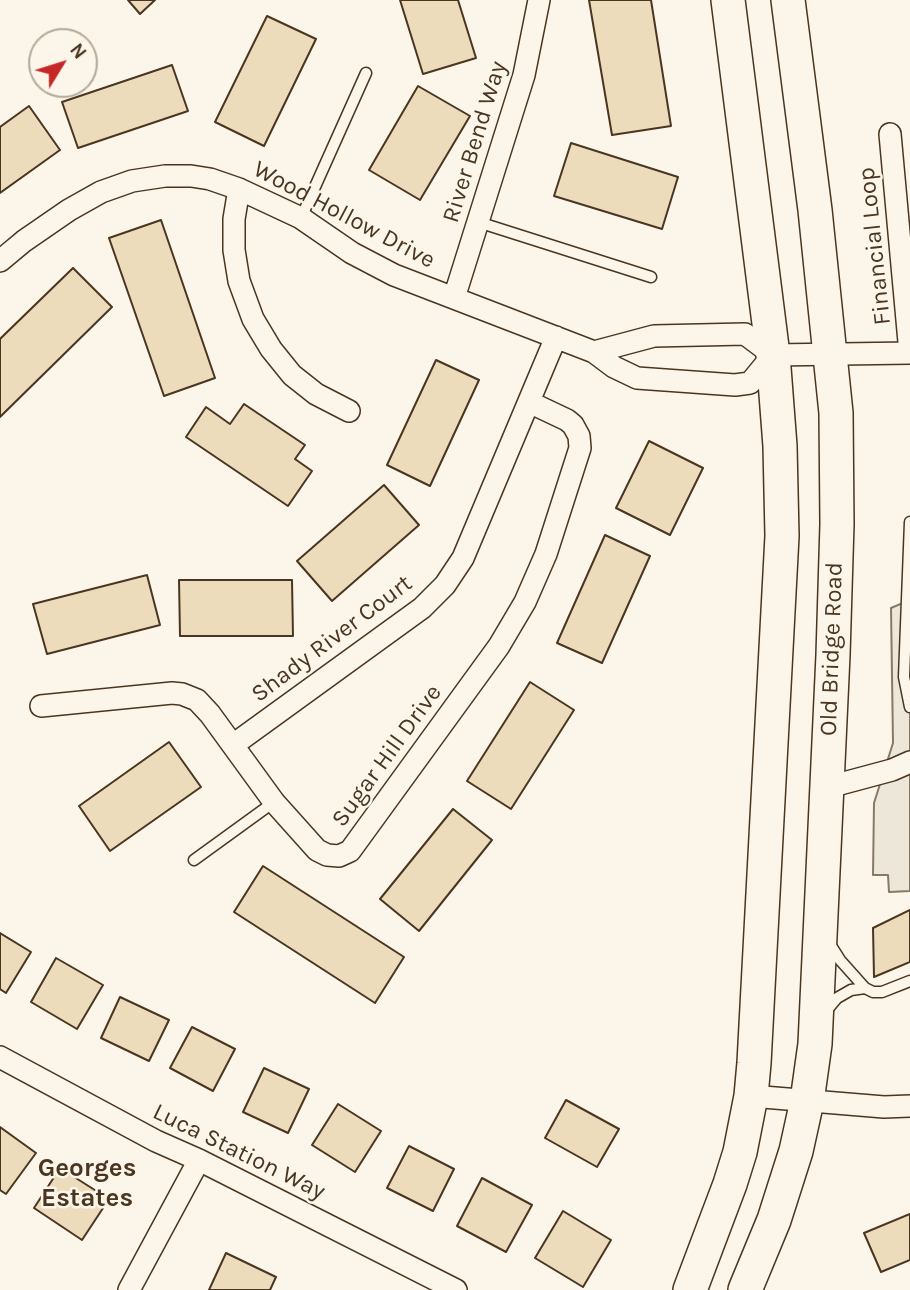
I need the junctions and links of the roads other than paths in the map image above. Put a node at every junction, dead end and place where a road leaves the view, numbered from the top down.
1 (539, 0) edge
2 (728, 0) edge
3 (788, 0) edge
4 (366, 73) dead end
5 (890, 134) dead end
6 (902, 186) edge
7 (239, 189) junction
8 (301, 218) junction
9 (478, 222) junction
10 (0, 261) edge
11 (651, 276) dead end
12 (454, 298) junction
13 (556, 337) junction
14 (594, 352) junction
15 (830, 353) junction
16 (910, 353) edge
17 (773, 355) junction
18 (910, 360) edge
19 (529, 402) junction
20 (349, 411) dead end
21 (910, 522) edge
22 (908, 631) edge
23 (41, 706) dead end
24 (910, 707) edge
25 (233, 745) junction
26 (910, 762) edge
27 (825, 788) junction
28 (274, 802) junction
29 (194, 860) dead end
30 (820, 928) junction
31 (910, 981) edge
32 (865, 988) junction
33 (816, 1022) junction
34 (0, 1057) edge
35 (751, 1096) junction
36 (807, 1101) junction
37 (910, 1107) edge
38 (199, 1160) junction
39 (129, 1290) edge
40 (456, 1290) edge
41 (690, 1290) edge
42 (745, 1290) edge

1 - 9 street, River Bend Way
2 - 17 main road
3 - 15 main road, Old Bridge Road
4 - 8 lane
5 - 6 street, Financial Loop
6 - 16 street, Financial Loop
7 - 8 street, Wood Hollow Drive
7 - 10 street, Wood Hollow Drive
7 - 20 street
8 - 12 street, Wood Hollow Drive
9 - 11 lane
9 - 12 street, River Bend Way
12 - 13 street, Wood Hollow Drive
13 - 14 street, Wood Hollow Drive
13 - 19 street, Shady River Court
14 - 17 street
14 - 17 street, Wood Hollow Drive
15 - 16 street
15 - 17 street
15 - 27 main road, Old Bridge Road
16 - 18 lane
17 - 35 main road
19 - 25 street, Shady River Court
19 - 28 street, Sugar Hill Drive
21 - 22 lane
22 - 24 lane
23 - 25 street, Sugar Hill Drive
25 - 28 street, Sugar Hill Drive
26 - 27 street
27 - 30 main road, Old Bridge Road
28 - 29 lane
30 - 32 lane
30 - 33 main road, Old Bridge Road
31 - 32 lane
32 - 33 lane
33 - 36 main road, Old Bridge Road
34 - 38 street, Luca Station Way
35 - 36 street
35 - 41 main road
36 - 37 street
36 - 42 main road, Old Bridge Road
38 - 39 street
38 - 40 street, Luca Station Way

